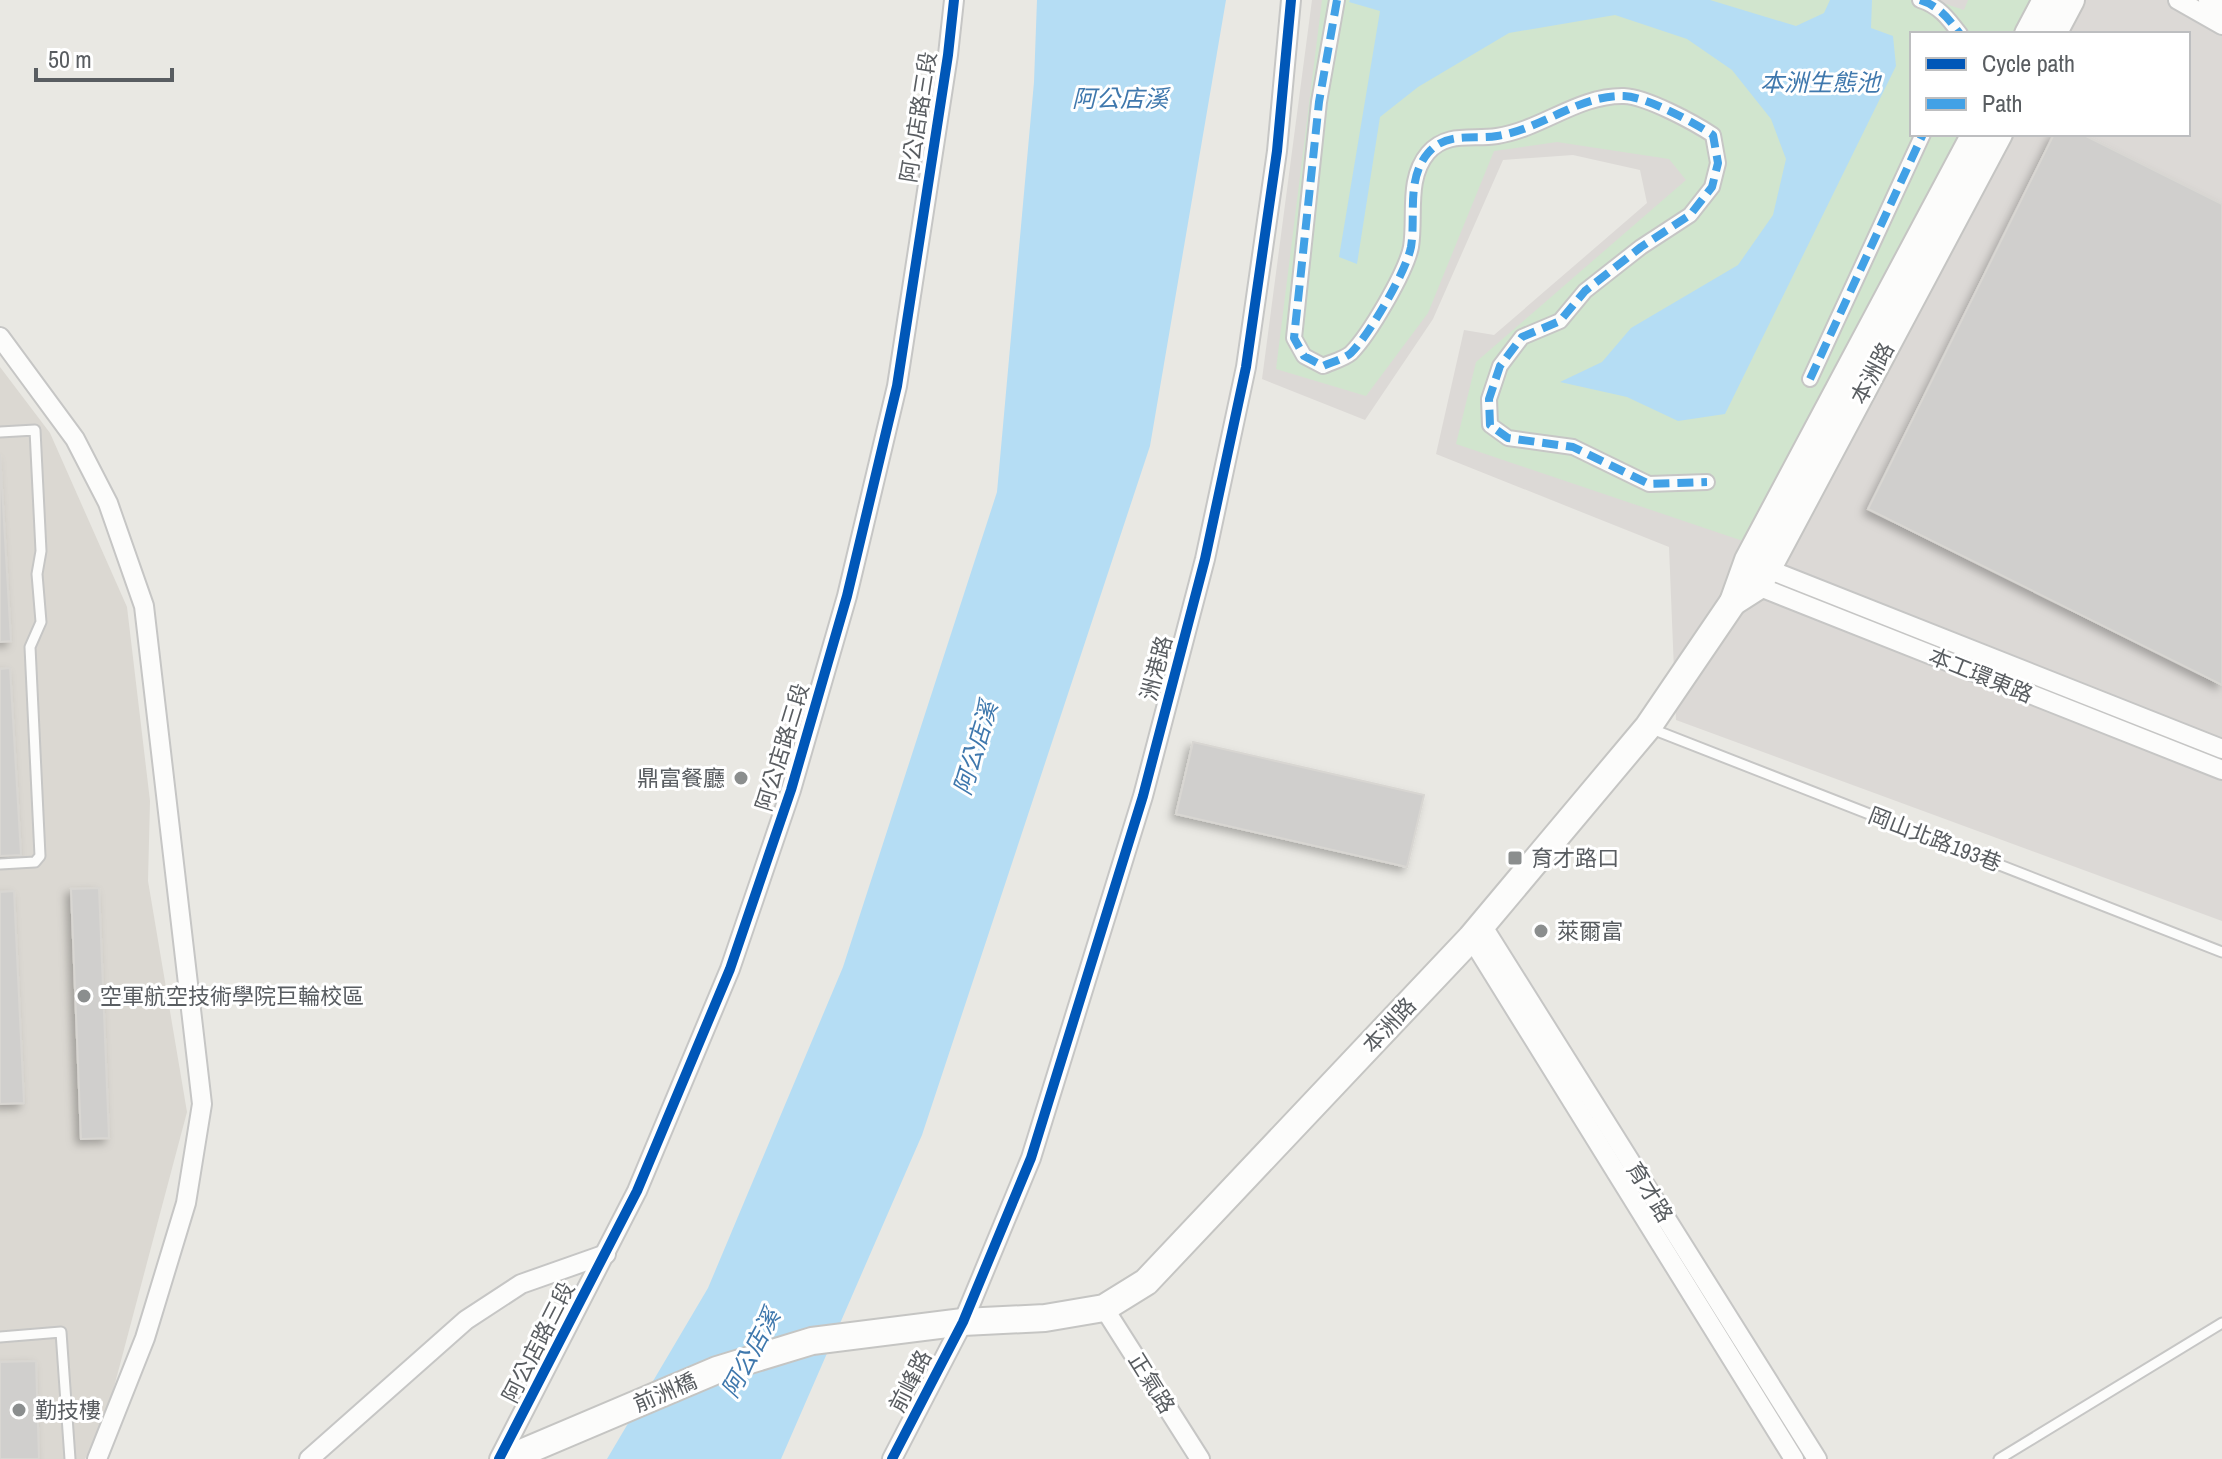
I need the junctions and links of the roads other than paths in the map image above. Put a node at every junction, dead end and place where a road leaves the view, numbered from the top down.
1 (954, 0) edge
2 (1291, 0) edge
3 (1337, 0) edge
4 (1920, 0) edge
5 (2046, 0) edge
6 (2071, 0) edge
7 (2178, 0) edge
8 (2208, 0) edge
9 (2222, 8) edge
10 (2222, 25) edge
11 (1959, 32) edge
12 (2029, 32) edge
13 (2054, 32) edge
14 (1922, 136) edge
15 (1974, 136) edge
16 (1998, 136) edge
17 (0, 337) edge
18 (1810, 379) dead end
19 (0, 432) edge
20 (1707, 482) dead end
21 (1749, 580) junction
22 (1648, 727) junction
23 (2222, 749) edge
24 (2222, 770) edge
25 (0, 864) edge
26 (1477, 932) junction
27 (2222, 952) edge
28 (606, 1254) junction
29 (1104, 1308) junction
30 (963, 1322) junction
31 (2222, 1323) edge
32 (0, 1337) edge
33 (70, 1459) edge
34 (97, 1459) edge
35 (309, 1459) edge
36 (499, 1459) edge
37 (507, 1459) edge
38 (892, 1459) edge
39 (1200, 1459) edge
40 (1794, 1459) edge
41 (1817, 1459) edge
42 (1999, 1459) edge

1 - 28 street, 阿公店路三段
2 - 30 street, 洲港路
3 - 20 street
4 - 11 street
5 - 12 main road
6 - 13 main road
7 - 10 street
8 - 9 street
14 - 18 street
15 - 21 main road, 本洲路
16 - 21 main road, 本洲路
17 - 34 street
19 - 25 lane
21 - 22 main road, 本洲路
21 - 23 street, 本工環東路
21 - 24 street, 本工環東路
22 - 26 main road, 本洲路
22 - 27 lane, 岡山北路193巷
26 - 29 main road, 本洲路
26 - 40 street, 育才路
26 - 41 street, 育才路
28 - 35 street
28 - 36 street, 阿公店路三段
29 - 30 main road, 本洲路
29 - 39 street, 正氣路
30 - 37 main road, 前洲橋
30 - 38 street, 前峰路
31 - 42 lane
32 - 33 lane

